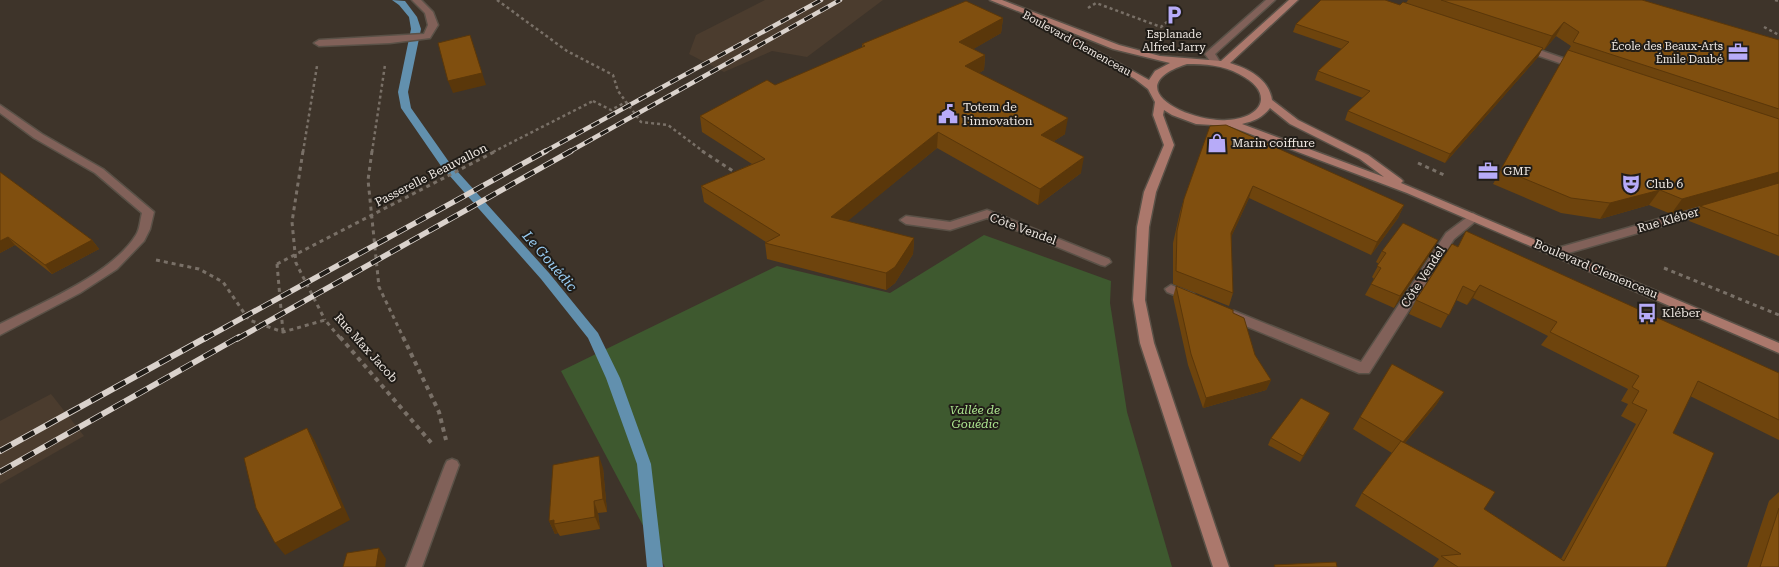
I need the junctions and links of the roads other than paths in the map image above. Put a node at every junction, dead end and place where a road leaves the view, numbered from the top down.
1 (416, 0) edge
2 (994, 0) edge
3 (1271, 0) edge
4 (1294, 0) edge
5 (1008, 5) junction
6 (319, 43) road end
7 (1518, 46) edge
8 (1186, 61) junction
9 (1219, 63) junction
10 (1583, 68) edge
11 (1152, 87) junction
12 (1160, 102) junction
13 (1268, 102) junction
14 (0, 108) edge
15 (1232, 124) junction
16 (1412, 192) junction
17 (1723, 205) edge
18 (1473, 217) junction
19 (906, 220) dead end
20 (1558, 252) junction
21 (1105, 262) dead end
22 (1171, 289) dead end
23 (1204, 303) edge
24 (1220, 310) edge
25 (0, 330) edge
26 (1779, 348) edge
27 (452, 465) road end
28 (414, 567) edge
29 (1221, 567) edge

1 - 6 street
2 - 5 main road
3 - 9 street
4 - 9 main road
5 - 8 main road, Boulevard Clemenceau
5 - 11 main road, Boulevard Clemenceau
7 - 10 street
8 - 9 main road, Boulevard Clemenceau
8 - 11 main road
9 - 13 main road
11 - 12 main road
12 - 15 main road
12 - 29 main road
13 - 15 main road
13 - 16 main road, Boulevard Clemenceau
14 - 25 street
15 - 16 main road, Boulevard Clemenceau
16 - 18 main road, Boulevard Clemenceau
17 - 20 street, Rue Kléber
18 - 20 main road, Boulevard Clemenceau
18 - 24 street, Côte Vendel
19 - 21 street, Côte Vendel
20 - 26 main road, Boulevard Clemenceau
22 - 23 street
27 - 28 street

